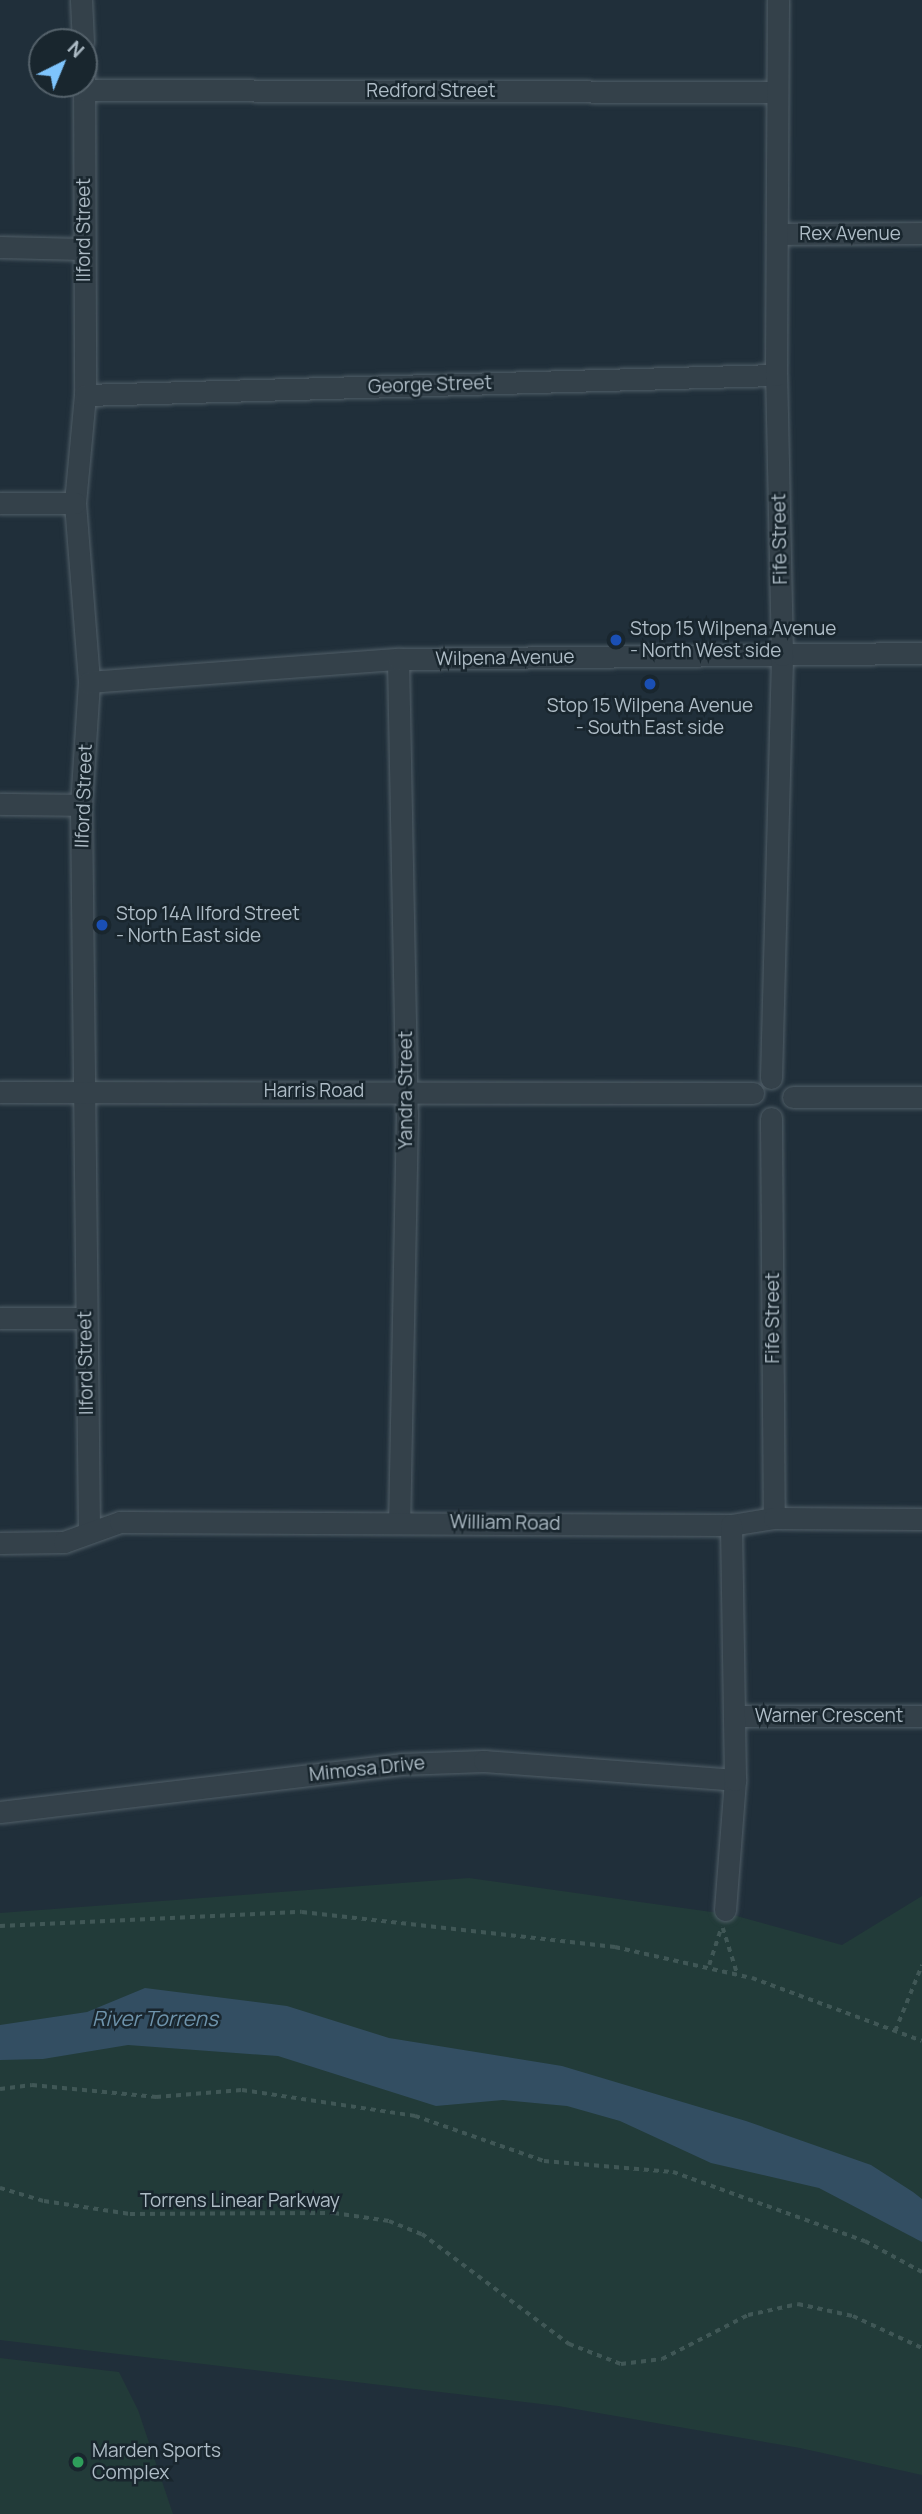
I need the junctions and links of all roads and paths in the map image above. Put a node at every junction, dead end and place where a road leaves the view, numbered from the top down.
1 (81, 0) edge
2 (778, 0) edge
3 (82, 28) edge
4 (98, 90) edge
5 (777, 92) junction
6 (85, 98) edge
7 (922, 233) edge
8 (777, 234) junction
9 (0, 247) edge
10 (83, 249) junction
11 (776, 376) junction
12 (85, 395) junction
13 (0, 503) edge
14 (75, 503) junction
15 (922, 653) edge
16 (782, 655) junction
17 (398, 659) junction
18 (89, 682) junction
19 (0, 804) edge
20 (81, 805) junction
21 (771, 1078) junction
22 (0, 1091) edge
23 (86, 1091) junction
24 (407, 1091) junction
25 (753, 1093) junction
26 (793, 1097) junction
27 (922, 1097) edge
28 (771, 1118) junction
29 (0, 1318) edge
30 (86, 1318) junction
31 (775, 1518) junction
32 (922, 1519) edge
33 (399, 1521) junction
34 (731, 1525) junction
35 (89, 1531) junction
36 (0, 1543) edge
37 (735, 1716) junction
38 (922, 1716) edge
39 (735, 1780) junction
40 (0, 1812) edge
41 (725, 1910) dead end
42 (0, 1926) edge
43 (709, 1965) junction
44 (922, 1965) edge
45 (737, 1973) junction
46 (895, 2031) junction
47 (922, 2042) edge
48 (0, 2090) edge
49 (0, 2188) edge
50 (922, 2272) edge
51 (922, 2348) edge

1 - 3 street
2 - 5 street, Fife Street
4 - 5 street, Redford Street
5 - 8 street, Fife Street
6 - 10 street, Ilford Street
7 - 8 street, Rex Avenue
8 - 11 street, Fife Street
9 - 10 street
10 - 12 street, Ilford Street
11 - 12 street, George Street
11 - 16 street, Fife Street
12 - 14 street, Ilford Street
13 - 14 street
14 - 18 street, Ilford Street
15 - 16 street, Wilpena Avenue
16 - 17 street, Wilpena Avenue
16 - 21 street, Fife Street
17 - 18 street, Wilpena Avenue
17 - 24 street, Yandra Street
18 - 20 street, Ilford Street
19 - 20 street
20 - 23 street, Ilford Street
21 - 25 street
21 - 26 street
22 - 23 street, Harris Road
23 - 24 street, Harris Road
23 - 30 street, Ilford Street
24 - 25 street, Harris Road
24 - 33 street, Yandra Street
25 - 28 street
26 - 27 street
26 - 28 street
28 - 31 street, Fife Street
29 - 30 street
30 - 35 street, Ilford Street
31 - 32 street, William Road
31 - 34 street, William Road
33 - 34 street, William Road
33 - 35 street, William Road
34 - 37 street
35 - 36 street, William Road
37 - 38 street, Warner Crescent
37 - 39 street
39 - 40 street, Mimosa Drive
39 - 41 street
42 - 43 path
43 - 45 path
43 - 45 path
44 - 46 path
45 - 46 path
46 - 47 path
48 - 50 path
49 - 51 path, Torrens Linear Parkway

